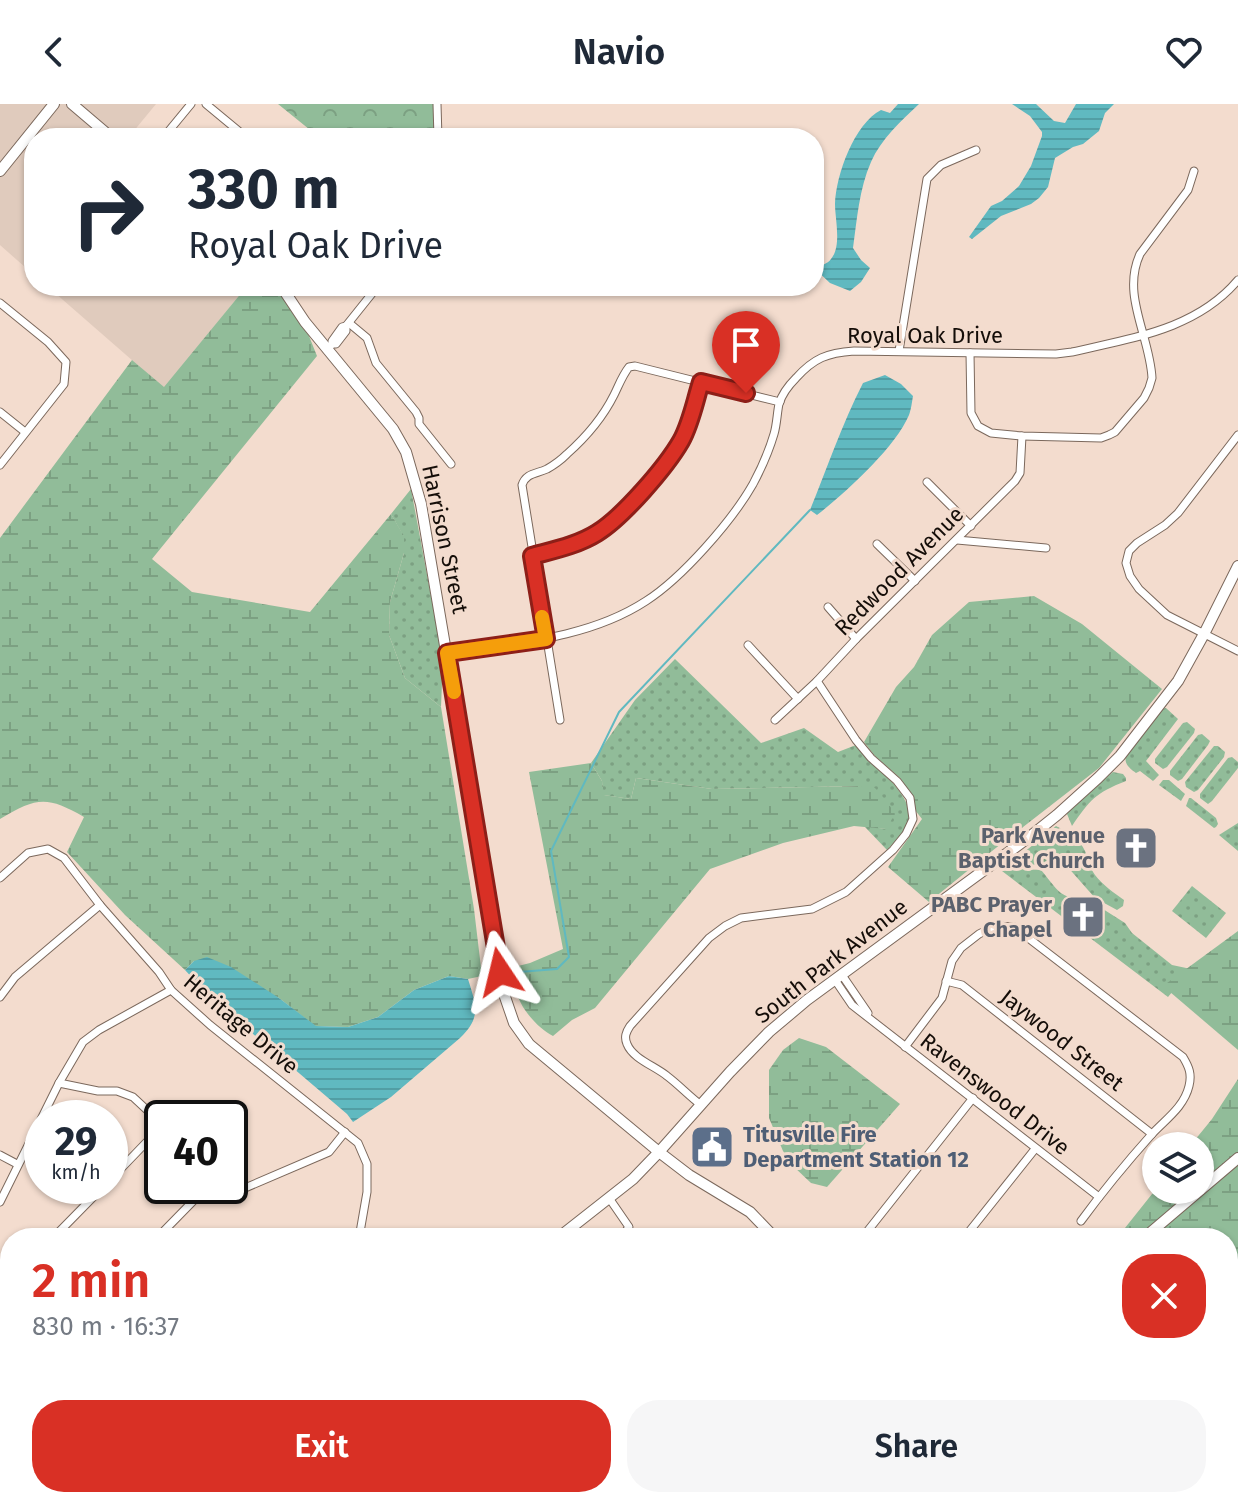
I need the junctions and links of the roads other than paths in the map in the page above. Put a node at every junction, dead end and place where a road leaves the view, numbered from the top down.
1 (54, 104) edge
2 (72, 104) edge
3 (191, 104) edge
4 (206, 104) edge
5 (437, 104) edge
6 (35, 128) edge
7 (100, 128) edge
8 (171, 128) edge
9 (235, 128) edge
10 (438, 128) edge
11 (24, 141) edge
12 (976, 150) dead end
13 (0, 171) edge
14 (1194, 171) dead end
15 (1238, 280) edge
16 (291, 296) edge
17 (370, 296) edge
18 (0, 303) edge
19 (348, 325) junction
20 (1142, 335) junction
21 (330, 347) junction
22 (899, 351) junction
23 (970, 353) junction
24 (701, 382) junction
25 (780, 402) junction
26 (0, 412) edge
27 (25, 432) junction
28 (1238, 435) edge
29 (1022, 436) junction
30 (451, 464) dead end
31 (0, 465) edge
32 (927, 482) dead end
33 (971, 526) junction
34 (957, 540) junction
35 (877, 544) dead end
36 (1046, 548) dead end
37 (532, 556) junction
38 (1238, 566) edge
39 (915, 581) junction
40 (828, 607) dead end
41 (1204, 634) junction
42 (546, 639) junction
43 (856, 639) junction
44 (748, 645) dead end
45 (1238, 651) edge
46 (447, 653) junction
47 (817, 681) junction
48 (798, 699) junction
49 (560, 720) dead end
50 (775, 720) dead end
51 (0, 878) edge
52 (100, 905) junction
53 (839, 978) junction
54 (946, 981) junction
55 (171, 990) junction
56 (0, 997) edge
57 (905, 1047) junction
58 (59, 1083) junction
59 (973, 1098) junction
60 (701, 1105) junction
61 (144, 1108) edge
62 (345, 1132) junction
63 (1149, 1132) edge
64 (1154, 1132) edge
65 (144, 1144) edge
66 (1142, 1146) edge
67 (1035, 1149) junction
68 (659, 1152) junction
69 (0, 1155) edge
70 (1238, 1158) edge
71 (128, 1161) edge
72 (17, 1164) junction
73 (248, 1187) edge
74 (1099, 1197) junction
75 (609, 1198) junction
76 (0, 1202) edge
77 (86, 1204) edge
78 (188, 1204) edge
79 (1081, 1221) dead end
80 (63, 1228) edge
81 (166, 1228) edge
82 (361, 1228) edge
83 (571, 1228) edge
84 (628, 1228) edge
85 (765, 1228) edge
86 (870, 1228) edge
87 (972, 1228) edge
88 (1156, 1228) edge

1 - 6 street
2 - 7 street
3 - 8 street
4 - 9 street
5 - 10 street
11 - 13 street
12 - 22 street
14 - 20 street
15 - 20 street, Royal Oak Drive
16 - 21 street, Harrison Street
17 - 19 street
18 - 27 street
19 - 21 street
19 - 30 street
20 - 23 street, Royal Oak Drive
20 - 29 street
21 - 46 street, Harrison Street
22 - 23 street, Royal Oak Drive
22 - 25 street, Royal Oak Drive
23 - 29 street
24 - 25 street
24 - 37 street
24 - 37 street
25 - 42 street, Royal Oak Drive
26 - 27 street
27 - 31 street
28 - 41 street
29 - 33 street, Redwood Avenue
32 - 33 street
33 - 34 street, Redwood Avenue
34 - 36 street
34 - 39 street, Redwood Avenue
35 - 39 street
37 - 42 street
38 - 41 street, South Park Avenue
39 - 43 street, Redwood Avenue
40 - 43 street
41 - 45 street
41 - 53 street, South Park Avenue
42 - 46 street, Royal Oak Drive
42 - 49 street
43 - 47 street, Redwood Avenue
44 - 48 street
46 - 68 street, Harrison Street
47 - 48 street, Redwood Avenue
47 - 60 street
48 - 50 street, Redwood Avenue
51 - 52 street, Heritage Drive
52 - 55 street, Heritage Drive
52 - 56 street
53 - 57 street, Ravenswood Drive
53 - 60 street, South Park Avenue
54 - 57 street
54 - 63 street, Jaywood Street
54 - 64 street
55 - 58 street
55 - 62 street, Heritage Drive
57 - 59 street, Ravenswood Drive
58 - 61 street
58 - 72 street
59 - 67 street, Ravenswood Drive
59 - 86 street
60 - 68 street, South Park Avenue
62 - 73 street
62 - 82 street, Heritage Drive
65 - 71 street
66 - 74 street
67 - 74 street, Ravenswood Drive
67 - 87 street
68 - 75 street, South Park Avenue
68 - 85 street, Harrison Street
69 - 72 street
70 - 88 street
72 - 76 street
74 - 79 street
75 - 83 street, South Park Avenue
75 - 84 street
77 - 80 street
78 - 81 street

